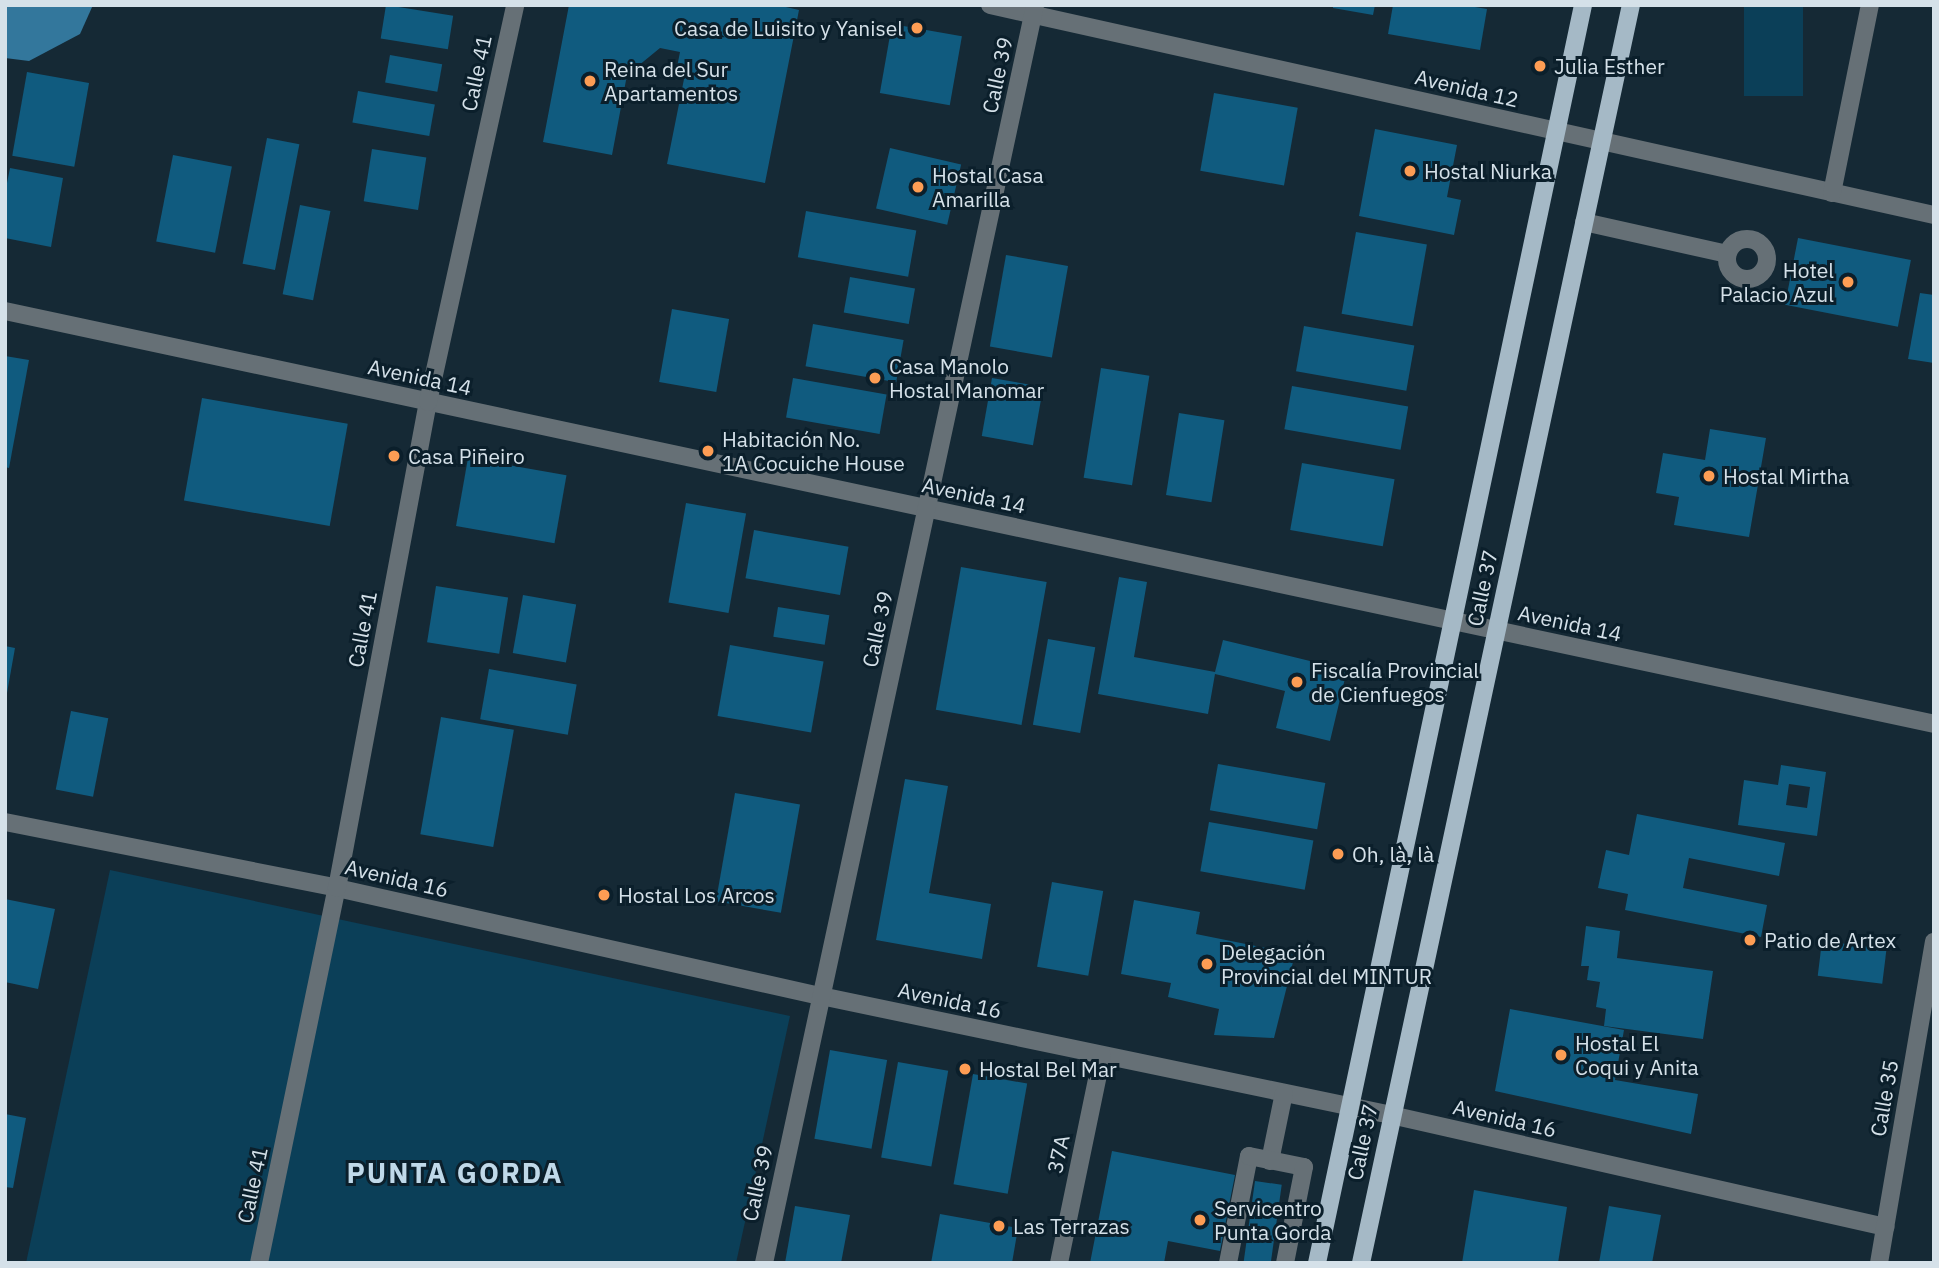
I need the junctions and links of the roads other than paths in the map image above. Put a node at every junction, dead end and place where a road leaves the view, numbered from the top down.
1 (515, 5) edge
2 (990, 5) edge
3 (1583, 5) edge
4 (1631, 5) edge
5 (1870, 5) edge
6 (1034, 10) edge
7 (1556, 132) junction
8 (1601, 142) junction
9 (1832, 192) junction
10 (1934, 215) edge
11 (1584, 222) junction
12 (1727, 254) dead end
13 (5, 311) edge
14 (428, 402) junction
15 (927, 509) junction
16 (1453, 621) junction
17 (1496, 630) junction
18 (1934, 724) edge
19 (5, 822) edge
20 (337, 888) junction
21 (1934, 942) edge
22 (821, 996) junction
23 (1102, 1055) junction
24 (1284, 1093) junction
25 (1350, 1107) junction
26 (1391, 1115) junction
27 (1270, 1161) junction
28 (1885, 1227) junction
29 (259, 1263) edge
30 (764, 1263) edge
31 (1059, 1263) edge
32 (1228, 1263) edge
33 (1285, 1263) edge
34 (1317, 1263) edge
35 (1361, 1263) edge
36 (1879, 1263) edge

1 - 14 street, Calle 41
2 - 6 street, Avenida 12
3 - 7 main road, Calle 37
4 - 8 main road, Calle 37
5 - 9 street
6 - 7 street, Avenida 12
6 - 15 street, Calle 39
7 - 8 street, Avenida 12
7 - 16 main road, Calle 37
8 - 9 street, Avenida 12
8 - 11 main road, Calle 37
9 - 10 street, Avenida 12
11 - 12 street
11 - 17 main road, Calle 37
13 - 14 street, Avenida 14
14 - 15 street, Avenida 14
14 - 20 street, Calle 41
15 - 16 street, Avenida 14
15 - 22 street, Calle 39
16 - 17 street, Avenida 14
16 - 25 main road, Calle 37
17 - 18 street, Avenida 14
17 - 26 main road, Calle 37
19 - 20 street, Avenida 16
20 - 22 street, Avenida 16
20 - 29 street, Calle 41
21 - 28 street, Calle 35
22 - 23 street, Avenida 16
22 - 30 street, Calle 39
23 - 24 street, Avenida 16
23 - 31 street, 37A
24 - 25 street, Avenida 16
24 - 27 street
25 - 26 street, Avenida 16
25 - 34 main road, Calle 37
26 - 28 street, Avenida 16
26 - 35 main road, Calle 37
27 - 32 street
27 - 33 street
28 - 36 street, Calle 35

